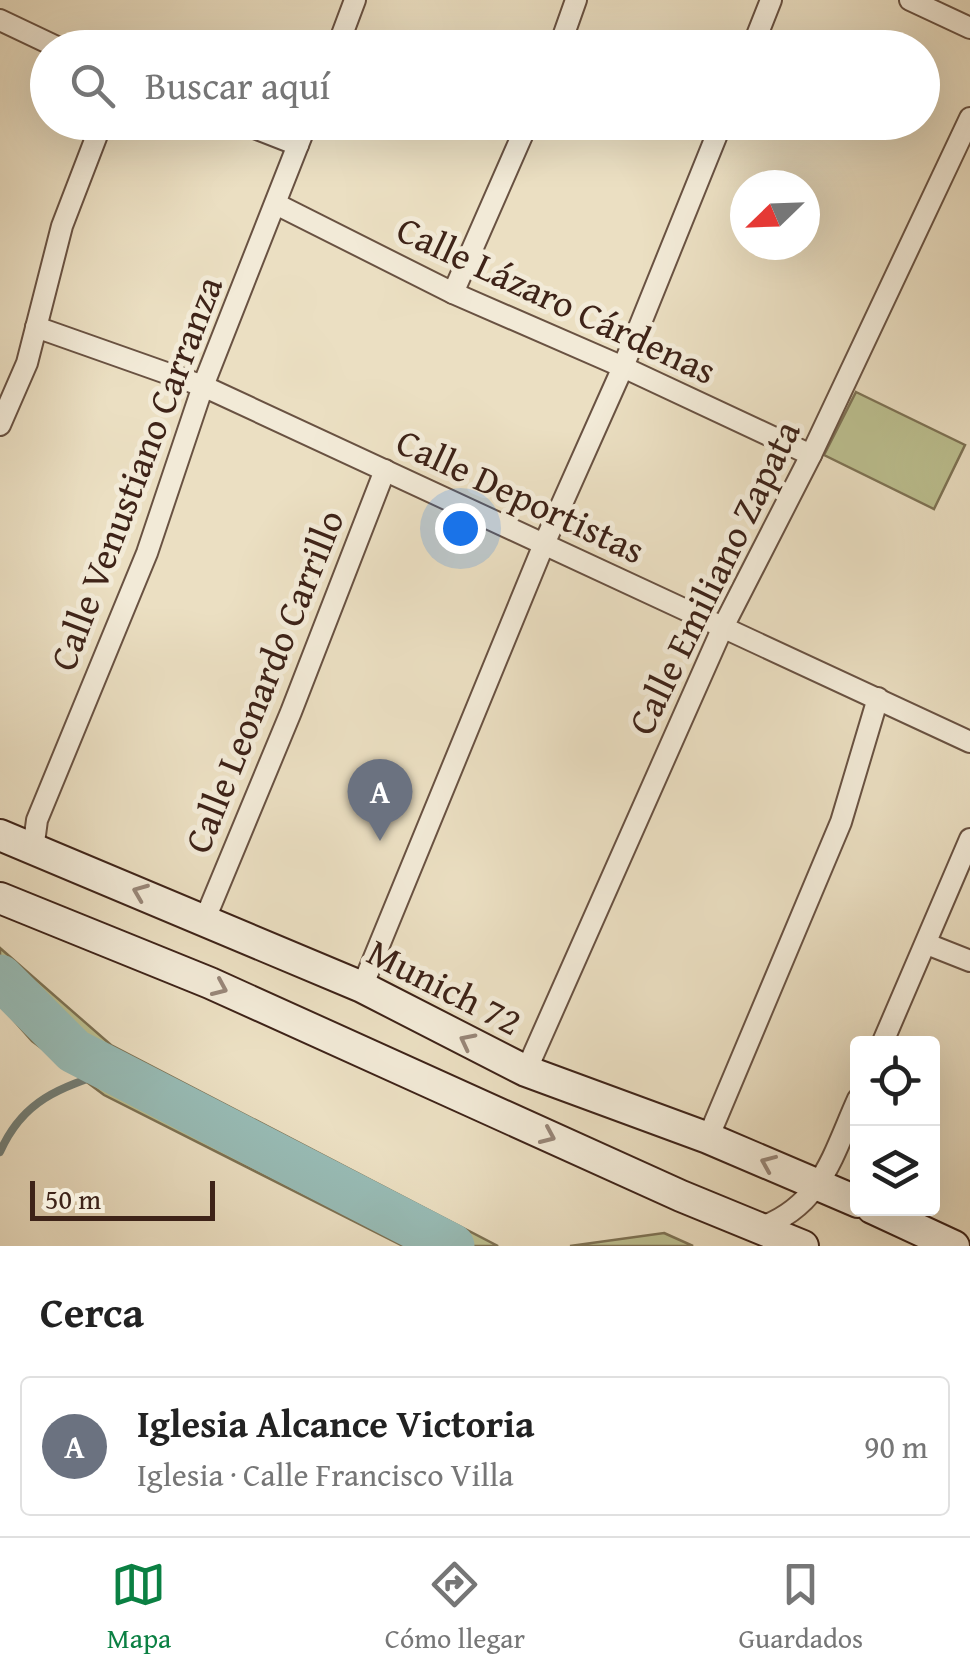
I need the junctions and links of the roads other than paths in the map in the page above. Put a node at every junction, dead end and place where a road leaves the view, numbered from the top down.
1 (356, 0) edge
2 (576, 0) edge
3 (771, 0) edge
4 (910, 0) edge
5 (0, 20) edge
6 (970, 28) edge
7 (344, 30) edge
8 (565, 30) edge
9 (759, 30) edge
10 (30, 34) edge
11 (970, 118) edge
12 (95, 140) edge
13 (283, 140) edge
14 (300, 140) edge
15 (520, 140) edge
16 (715, 140) edge
17 (298, 146) junction
18 (276, 204) junction
19 (453, 294) junction
20 (36, 328) junction
21 (623, 366) junction
22 (204, 386) junction
23 (0, 425) edge
24 (811, 455) junction
25 (385, 470) junction
26 (544, 544) junction
27 (722, 629) junction
28 (878, 698) junction
29 (970, 742) edge
30 (0, 835) edge
31 (970, 839) edge
32 (33, 850) junction
33 (0, 898) edge
34 (205, 918) junction
35 (927, 944) junction
36 (970, 961) edge
37 (362, 987) junction
38 (886, 1036) edge
39 (526, 1071) junction
40 (850, 1116) edge
41 (708, 1138) junction
42 (819, 1184) junction
43 (850, 1198) edge
44 (889, 1216) edge
45 (759, 1228) junction
46 (803, 1246) edge
47 (954, 1246) edge

1 - 7 street
2 - 8 street
3 - 9 street
4 - 6 street
5 - 10 street
11 - 24 street, Calle Emiliano Zapata
12 - 20 street
13 - 17 street
14 - 17 street, Calle Venustiano Carranza
15 - 19 street
16 - 21 street
17 - 18 street, Calle Venustiano Carranza
18 - 19 street, Calle Lázaro Cárdenas
18 - 22 street, Calle Venustiano Carranza
19 - 21 street, Calle Lázaro Cárdenas
20 - 22 street, Calle Deportistas
20 - 23 street
21 - 24 street, Calle Lázaro Cárdenas
21 - 26 street
22 - 25 street, Calle Deportistas
22 - 32 street, Calle Venustiano Carranza
24 - 27 street, Calle Emiliano Zapata
25 - 26 street, Calle Deportistas
25 - 34 street, Calle Leonardo Carrillo
26 - 27 street, Calle Deportistas
26 - 37 street
27 - 28 street, Calle Deportistas
27 - 39 street, Calle Emiliano Zapata
28 - 29 street, Calle Deportistas
28 - 41 street
30 - 32 main road, Munich 72
31 - 35 street
34 -> 32 main road, Munich 72
33 -> 45 main road
34 - 37 main road, Munich 72
35 - 36 street
35 - 38 street
39 -> 37 main road, Munich 72
39 - 41 main road, Munich 72
40 - 42 street
42 -> 41 main road, Munich 72
42 - 43 main road, Munich 72
42 - 45 street
44 - 47 main road
45 - 46 main road

